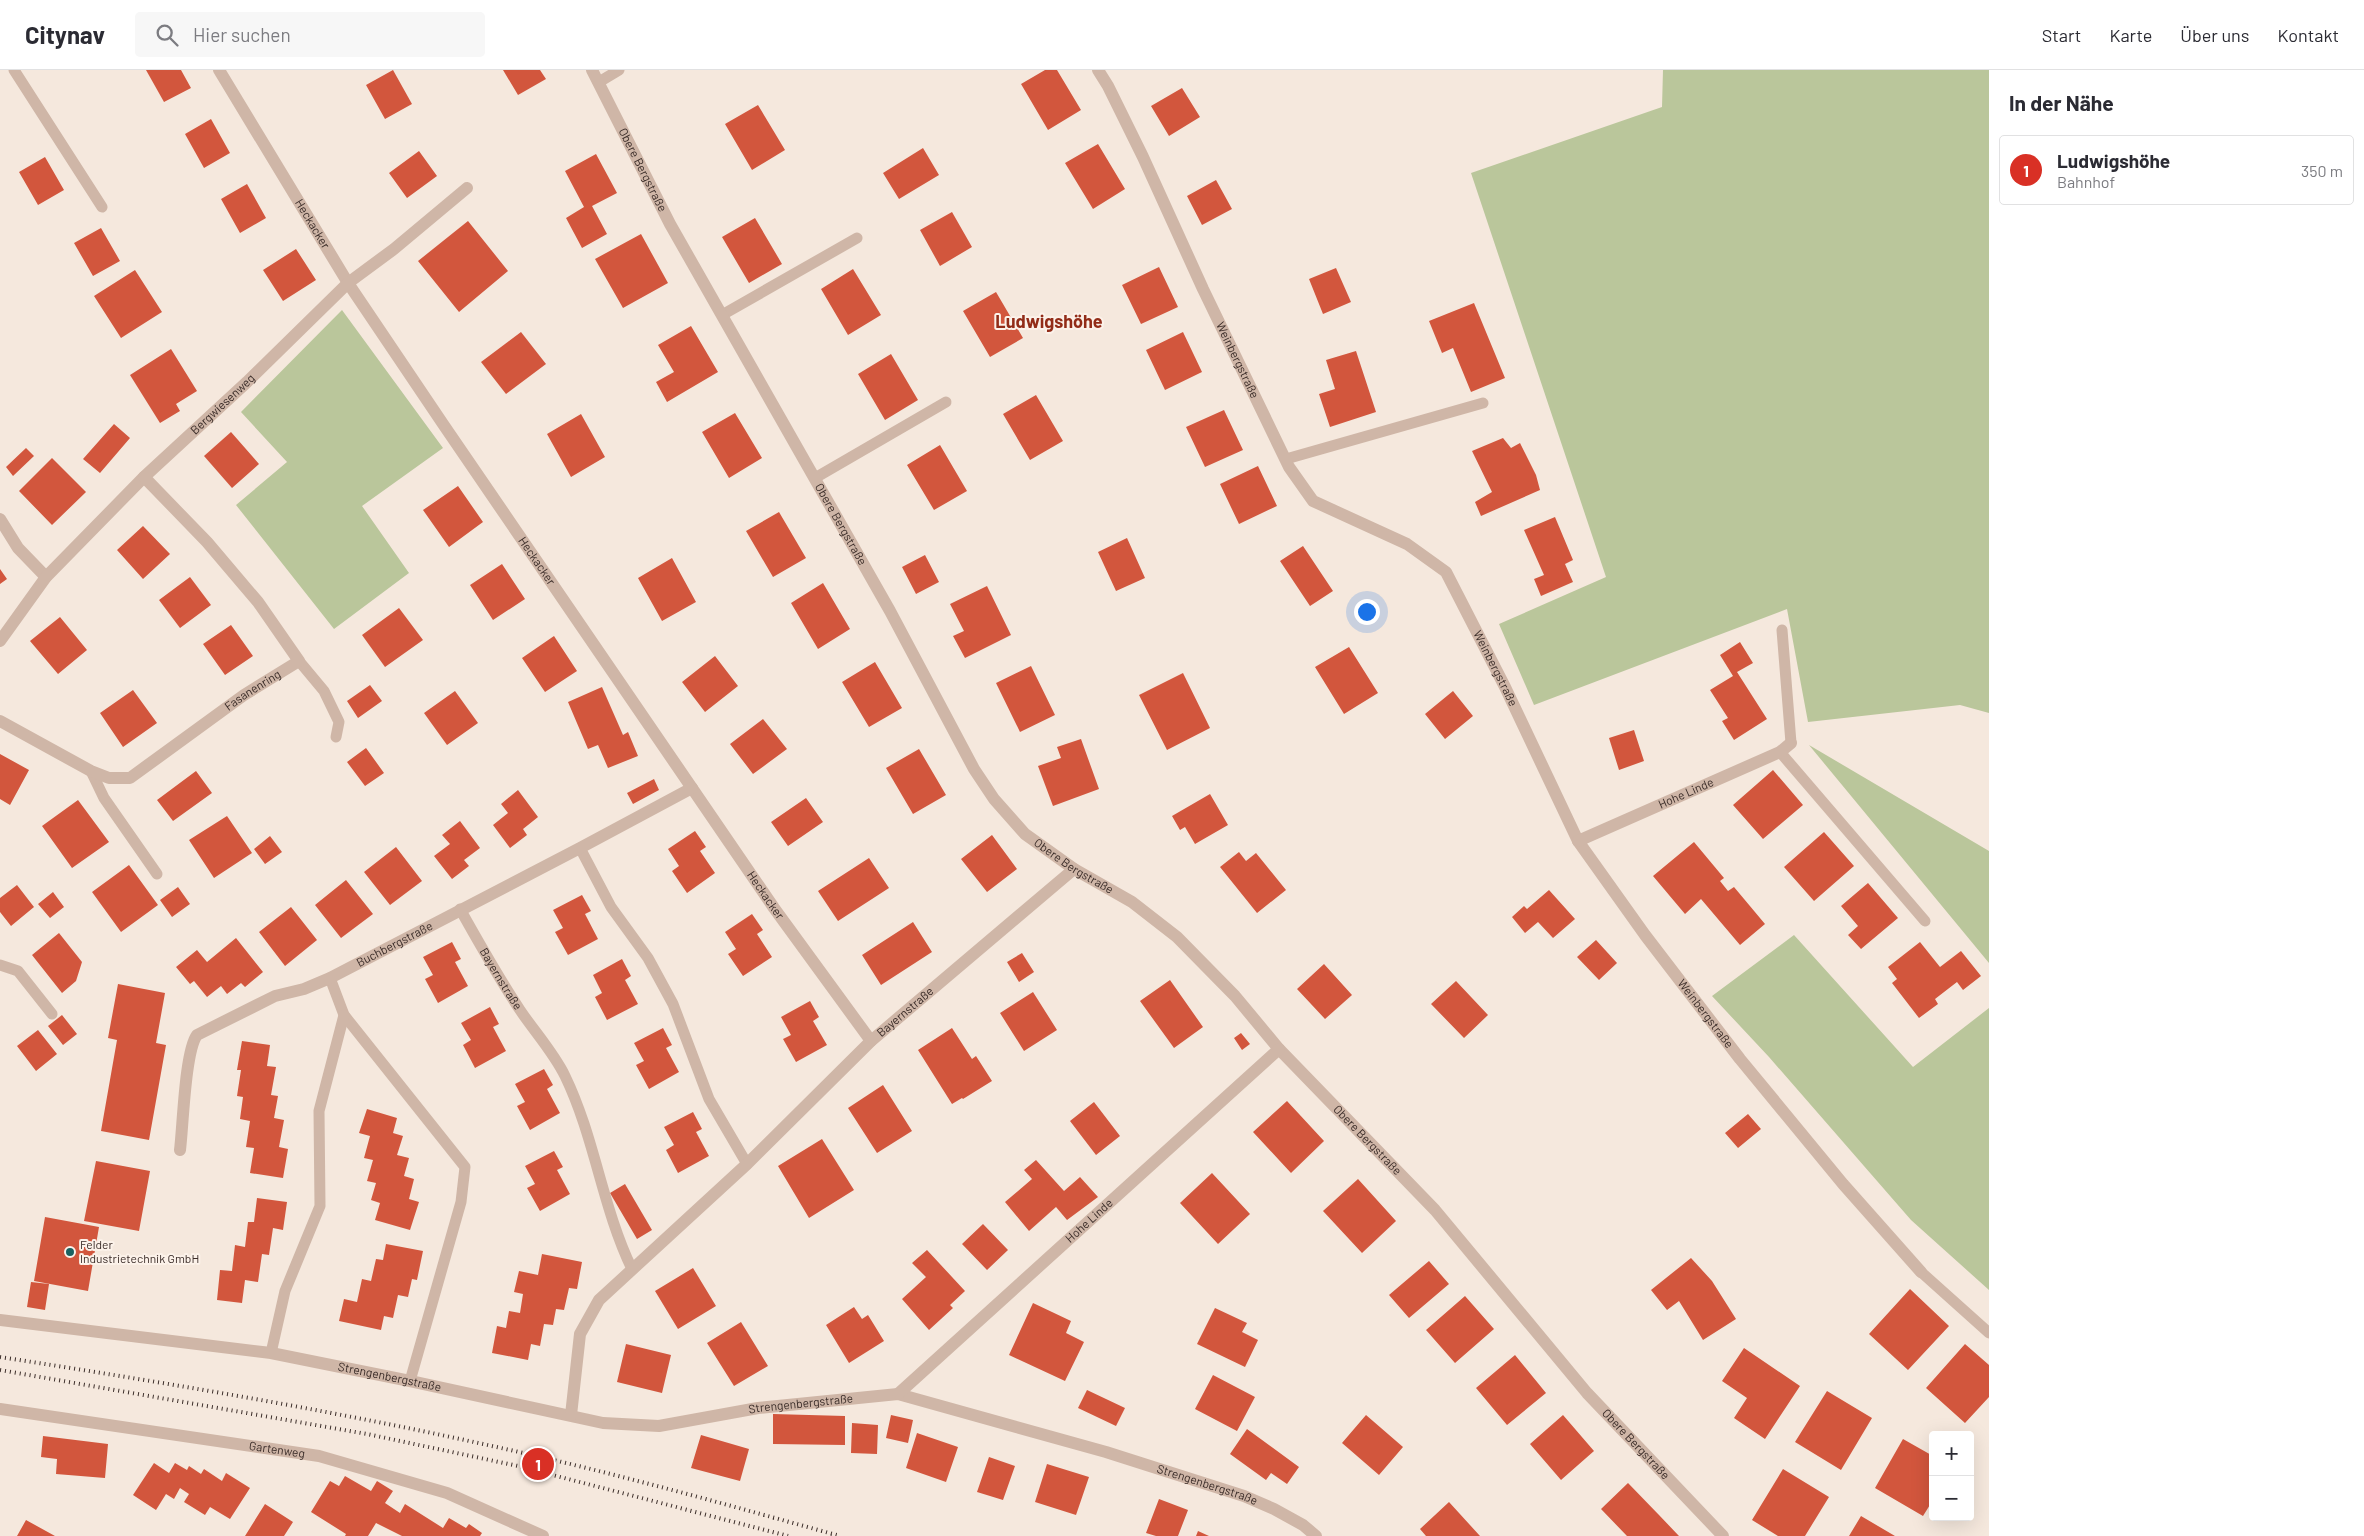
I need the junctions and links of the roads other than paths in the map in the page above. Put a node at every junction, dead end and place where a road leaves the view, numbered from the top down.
1 (14, 70) edge
2 (219, 70) edge
3 (592, 70) edge
4 (619, 70) edge
5 (1098, 70) edge
6 (599, 82) junction
7 (467, 188) dead end
8 (102, 206) dead end
9 (857, 238) dead end
10 (348, 283) junction
11 (722, 315) junction
12 (946, 402) dead end
13 (1483, 403) dead end
14 (1286, 459) junction
15 (144, 477) junction
16 (815, 478) junction
17 (0, 519) edge
18 (46, 576) junction
19 (1782, 630) dead end
20 (0, 641) edge
21 (299, 661) junction
22 (0, 721) edge
23 (336, 737) dead end
24 (1791, 743) joint
25 (1780, 752) junction
26 (91, 771) junction
27 (692, 788) junction
28 (1578, 841) junction
29 (580, 848) junction
30 (1074, 869) junction
31 (157, 874) dead end
32 (460, 909) junction
33 (1925, 921) dead end
34 (0, 965) edge
35 (330, 978) junction
36 (52, 1014) dead end
37 (344, 1015) junction
38 (871, 1041) junction
39 (1279, 1050) junction
40 (180, 1150) dead end
41 (747, 1164) junction
42 (632, 1269) junction
43 (1921, 1272) joint
44 (0, 1320) edge
45 (1989, 1333) edge
46 (271, 1353) junction
47 (410, 1381) junction
48 (898, 1394) junction
49 (0, 1409) edge
50 (571, 1415) junction
51 (543, 1536) edge
52 (1316, 1536) edge
53 (1723, 1536) edge

1 - 8 lane
2 - 10 street, Heckacker
3 - 6 street, Obere Bergstraße
4 - 6 lane
5 - 14 street, Weinbergstraße
6 - 11 street, Obere Bergstraße
7 - 10 street, Bergwiesenweg
9 - 11 lane
10 - 15 street, Bergwiesenweg
10 - 27 street, Heckacker
11 - 16 street, Obere Bergstraße
12 - 16 lane
13 - 14 lane
14 - 28 street, Weinbergstraße
15 - 18 street, Bergwiesenweg
15 - 21 street
16 - 30 street, Obere Bergstraße
17 - 18 street
18 - 20 street, Bergwiesenweg
19 - 24 lane
21 - 23 lane
21 - 26 street, Fasanenring
22 - 26 street, Fasanenring
24 - 25 street, Hohe Linde
25 - 28 street, Hohe Linde
25 - 33 lane
26 - 31 lane
27 - 29 street, Buchbergstraße
27 - 38 street, Heckacker
28 - 43 street, Weinbergstraße
29 - 32 street, Buchbergstraße
29 - 41 lane
30 - 38 street, Bayernstraße
30 - 39 street, Obere Bergstraße
32 - 35 street, Buchbergstraße
32 - 42 lane, Bayernstraße
34 - 36 lane
35 - 37 lane
35 - 40 street, Buchbergstraße
37 - 46 lane
37 - 47 lane
38 - 41 street, Bayernstraße
39 - 48 street, Hohe Linde
39 - 53 street, Obere Bergstraße
41 - 42 street, Bayernstraße
42 - 50 street, Bayernstraße
43 - 45 lane
44 - 46 street, Strengenbergstraße
46 - 47 street, Strengenbergstraße
47 - 50 street, Strengenbergstraße
48 - 50 street, Strengenbergstraße
48 - 52 street, Strengenbergstraße
49 - 51 street, Gartenweg

